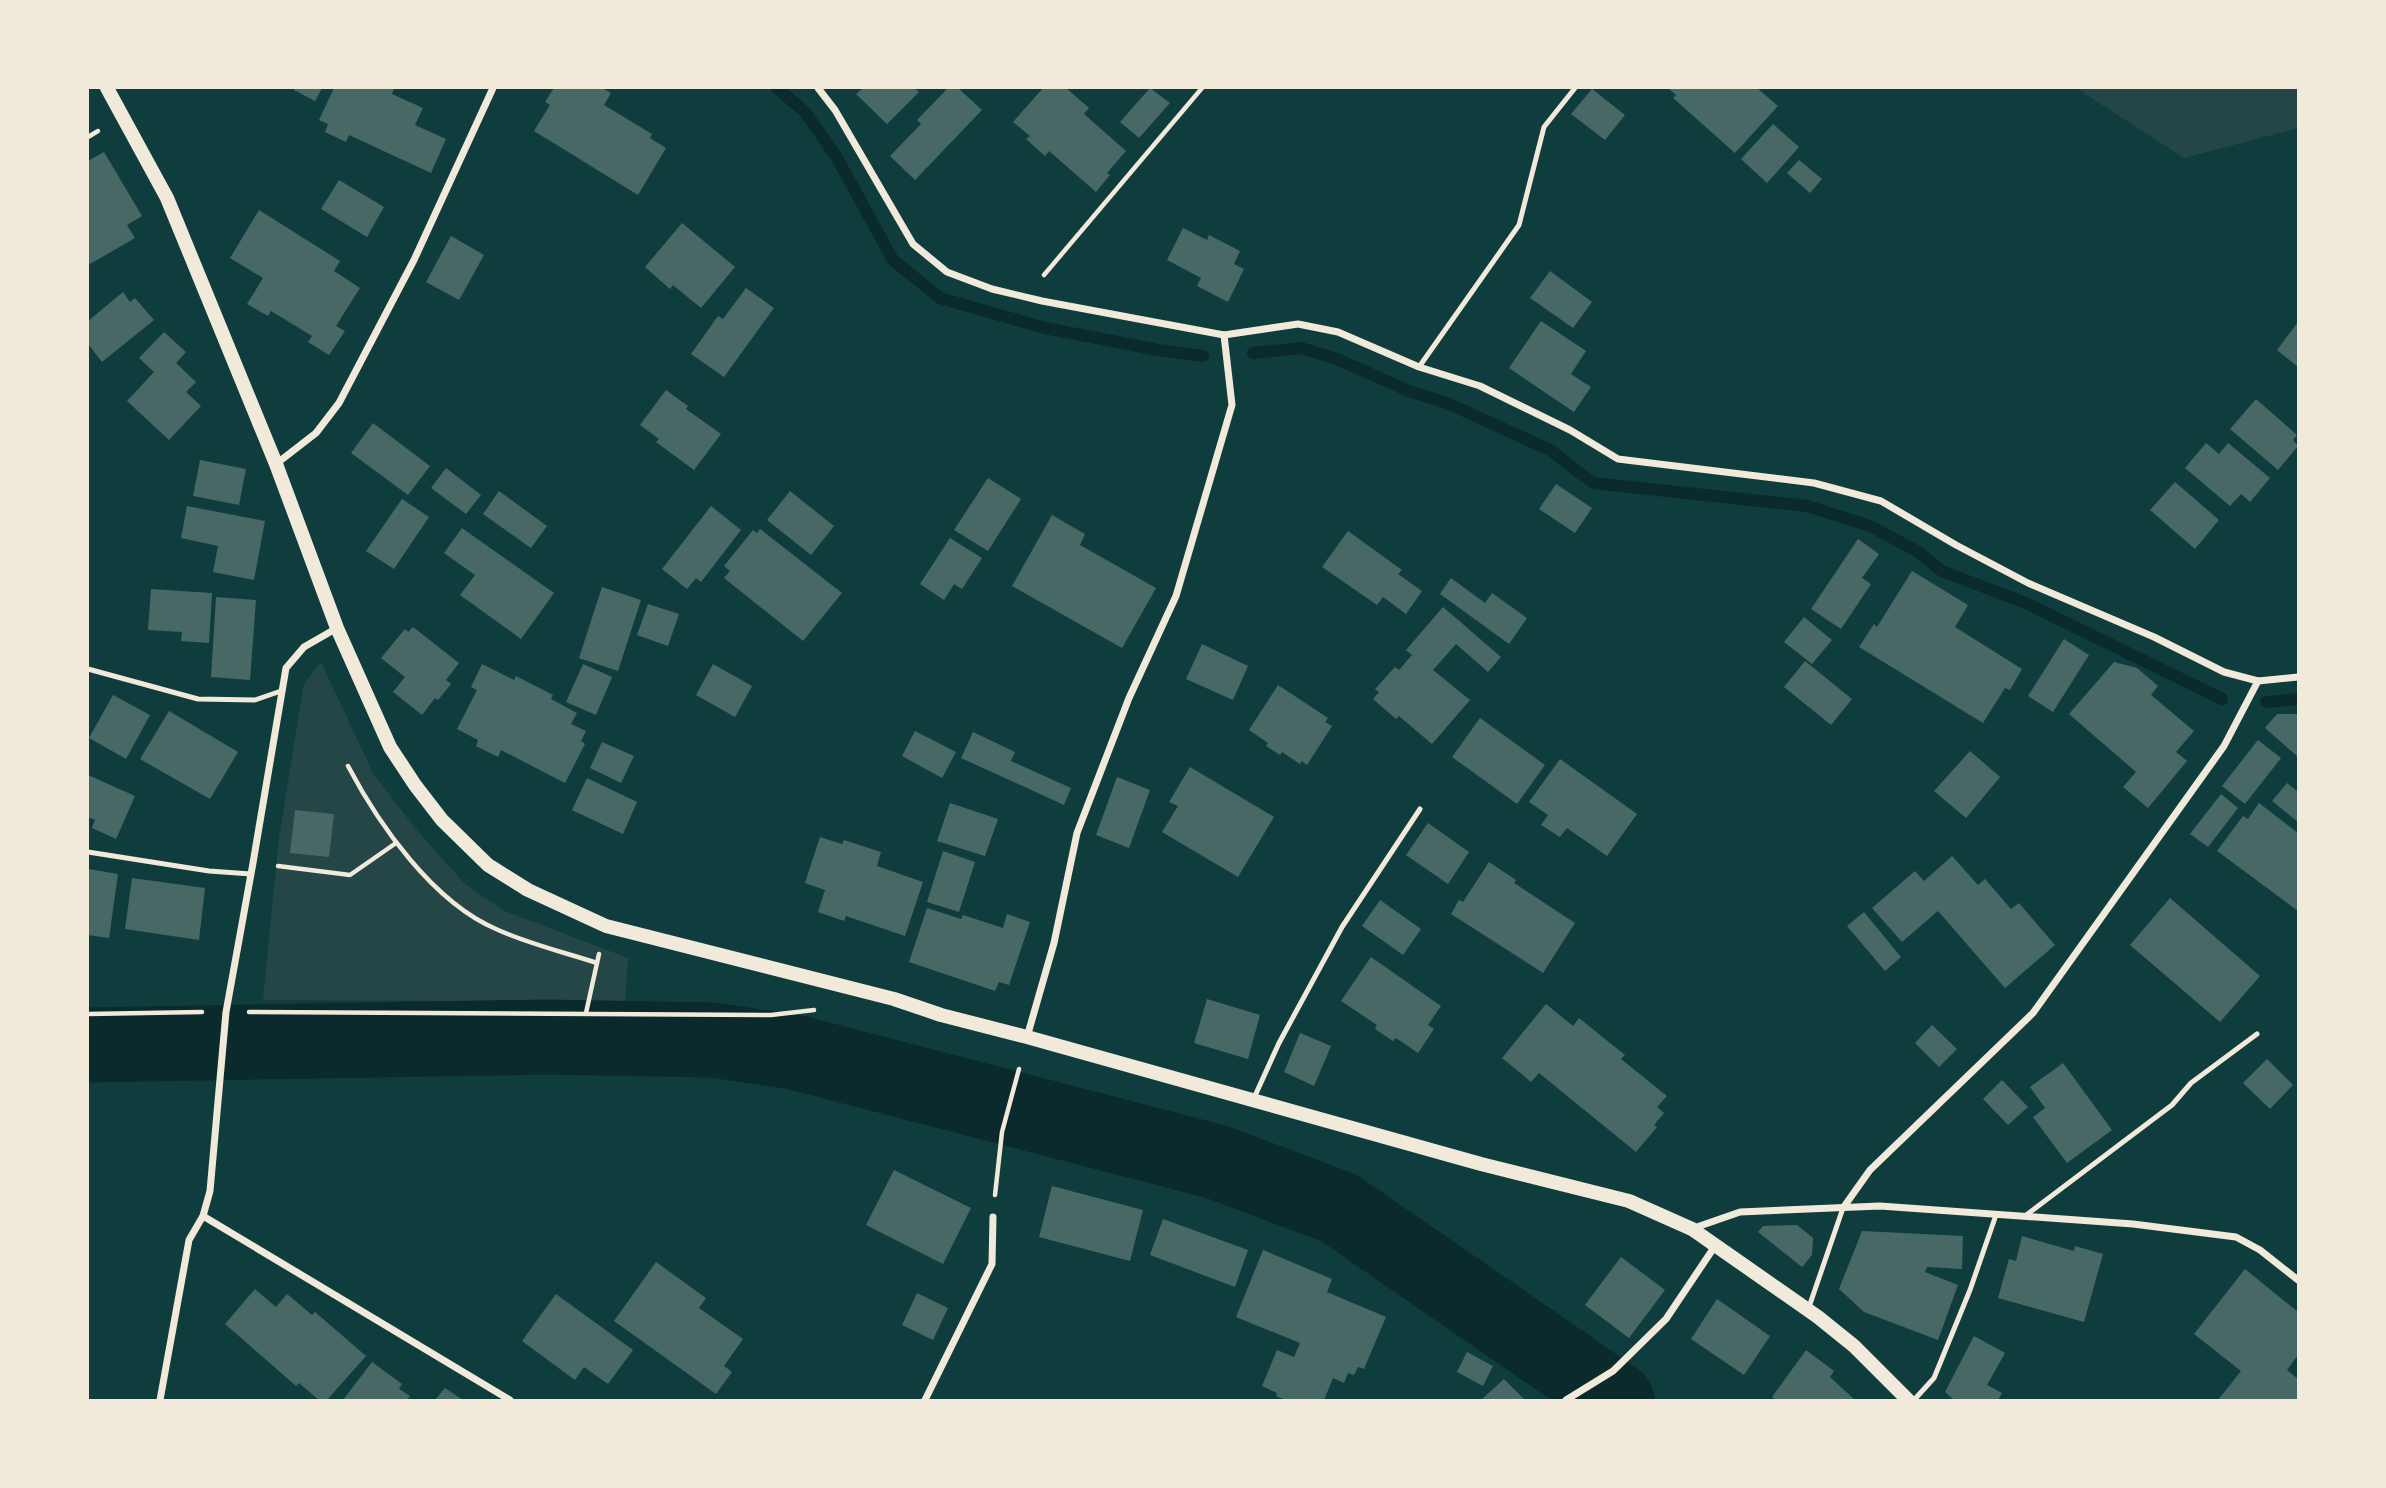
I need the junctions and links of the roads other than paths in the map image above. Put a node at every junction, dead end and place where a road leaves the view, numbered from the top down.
1 (107, 88) edge
2 (493, 88) edge
3 (818, 88) edge
4 (1575, 88) edge
5 (1224, 335) junction
6 (1419, 367) junction
7 (276, 464) junction
8 (337, 628) junction
9 (88, 669) edge
10 (2298, 677) edge
11 (2258, 681) junction
12 (281, 691) junction
13 (1420, 809) dead end
14 (88, 852) edge
15 (251, 874) junction
16 (2257, 1034) dead end
17 (1027, 1037) junction
18 (1252, 1100) junction
19 (1843, 1208) junction
20 (1996, 1214) junction
21 (204, 1216) junction
22 (2025, 1216) junction
23 (993, 1217) road end
24 (1692, 1229) junction
25 (1715, 1246) junction
26 (2298, 1280) edge
27 (1808, 1310) junction
28 (160, 1401) edge
29 (510, 1401) edge
30 (925, 1401) edge
31 (1566, 1401) edge
32 (1908, 1401) edge
33 (1914, 1401) edge

1 - 7 main road
2 - 7 street
3 - 5 street
4 - 6 lane
5 - 6 street
5 - 17 street
6 - 11 street
7 - 8 main road
8 - 12 street
8 - 17 main road
9 - 12 lane
10 - 11 street
11 - 19 street
12 - 15 street
13 - 18 lane
14 - 15 lane
15 - 21 street
16 - 22 lane
17 - 18 main road
18 - 24 main road
19 - 20 street
19 - 24 street
19 - 27 lane
20 - 22 street
20 - 33 lane
21 - 28 street
21 - 29 street
22 - 26 street
23 - 30 street
24 - 25 main road
25 - 27 main road
25 - 31 street
27 - 32 main road

